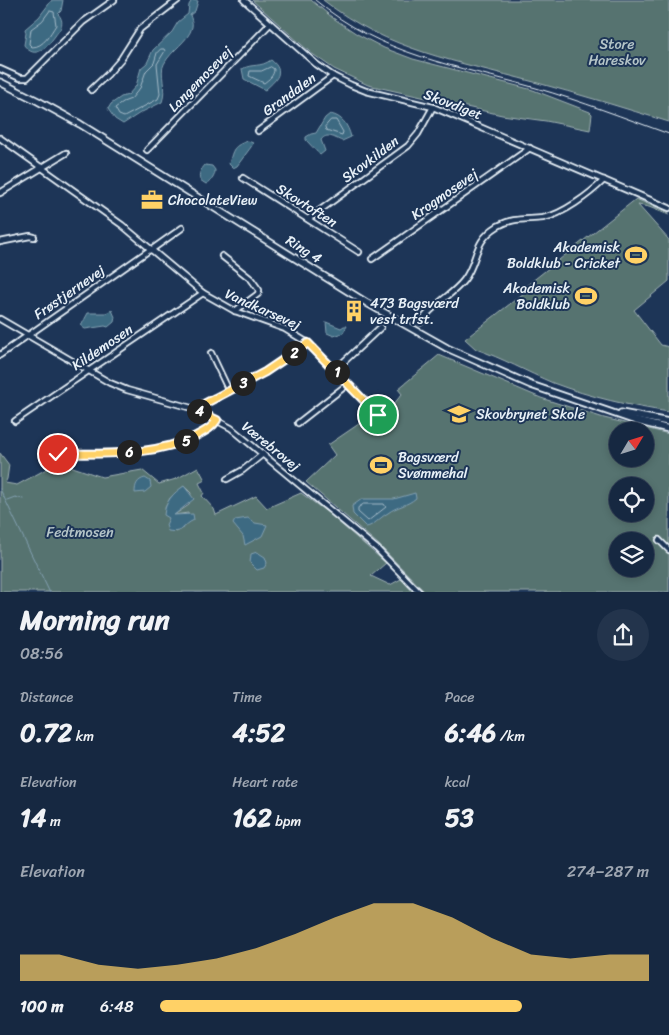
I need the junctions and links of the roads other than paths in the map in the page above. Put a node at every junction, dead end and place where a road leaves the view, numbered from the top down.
1 (114, 0) edge
2 (178, 0) edge
3 (244, 0) edge
4 (270, 24) junction
5 (0, 69) edge
6 (333, 76) junction
7 (0, 82) edge
8 (91, 90) dead end
9 (433, 107) junction
10 (258, 131) dead end
11 (0, 138) edge
12 (530, 148) junction
13 (147, 150) dead end
14 (66, 153) dead end
15 (41, 168) junction
16 (243, 178) dead end
17 (604, 180) junction
18 (0, 193) edge
19 (668, 206) edge
20 (308, 219) junction
21 (182, 228) dead end
22 (34, 237) dead end
23 (0, 242) edge
24 (151, 250) junction
25 (359, 252) dead end
26 (222, 256) dead end
27 (372, 259) dead end
28 (203, 293) junction
29 (235, 311) junction
30 (0, 319) edge
31 (421, 322) dead end
32 (381, 327) dead end
33 (27, 335) junction
34 (308, 343) junction
35 (211, 353) dead end
36 (0, 355) edge
37 (335, 370) junction
38 (88, 371) junction
39 (348, 384) junction
40 (229, 391) junction
41 (196, 410) junction
42 (607, 410) junction
43 (380, 417) dead end
44 (217, 420) junction
45 (15, 421) dead end
46 (669, 422) edge
47 (298, 423) dead end
48 (669, 429) edge
49 (58, 454) dead end
50 (263, 454) junction
51 (227, 479) dead end
52 (659, 540) dead end
53 (669, 550) edge
54 (420, 592) edge

1 - 5 street
2 - 8 street
3 - 4 street, Skovdiget
4 - 6 street, Skovdiget
4 - 13 street, Langemosevej
6 - 9 street, Skovdiget
6 - 10 street, Grandalen
7 - 42 main road, Ring 4
9 - 12 street, Skovdiget
9 - 20 street, Skovkilden
11 - 15 street, Vandkarsevej
12 - 17 street, Skovdiget
12 - 27 street, Krogmosevej
14 - 15 street
15 - 18 street
15 - 24 street, Vandkarsevej
16 - 20 street, Skovtoften
17 - 19 street, Skovdiget
17 - 31 street
20 - 25 street, Skovtoften
21 - 24 street
22 - 23 street
24 - 28 street, Vandkarsevej
24 - 33 street, Frøstjernevej
26 - 29 street
28 - 29 street, Vandkarsevej
28 - 38 street, Kildemosen
29 - 34 street, Vandkarsevej
30 - 33 street, Værebrovej
32 - 37 street
33 - 36 street, Frøstjernevej
33 - 38 street, Værebrovej
34 - 37 street, Vandkarsevej
34 - 40 street
35 - 40 street
37 - 39 street, Vandkarsevej
38 - 41 street, Værebrovej
38 - 45 street, Kildemosen
39 - 43 street, Vandkarsevej
39 - 47 street
40 - 41 street
41 - 44 street, Værebrovej
42 - 46 main road, Ring 4
42 - 48 main road, Ring 4
44 - 49 street
44 - 50 street, Værebrovej
50 - 51 street
50 - 54 street, Værebrovej
52 - 53 street

